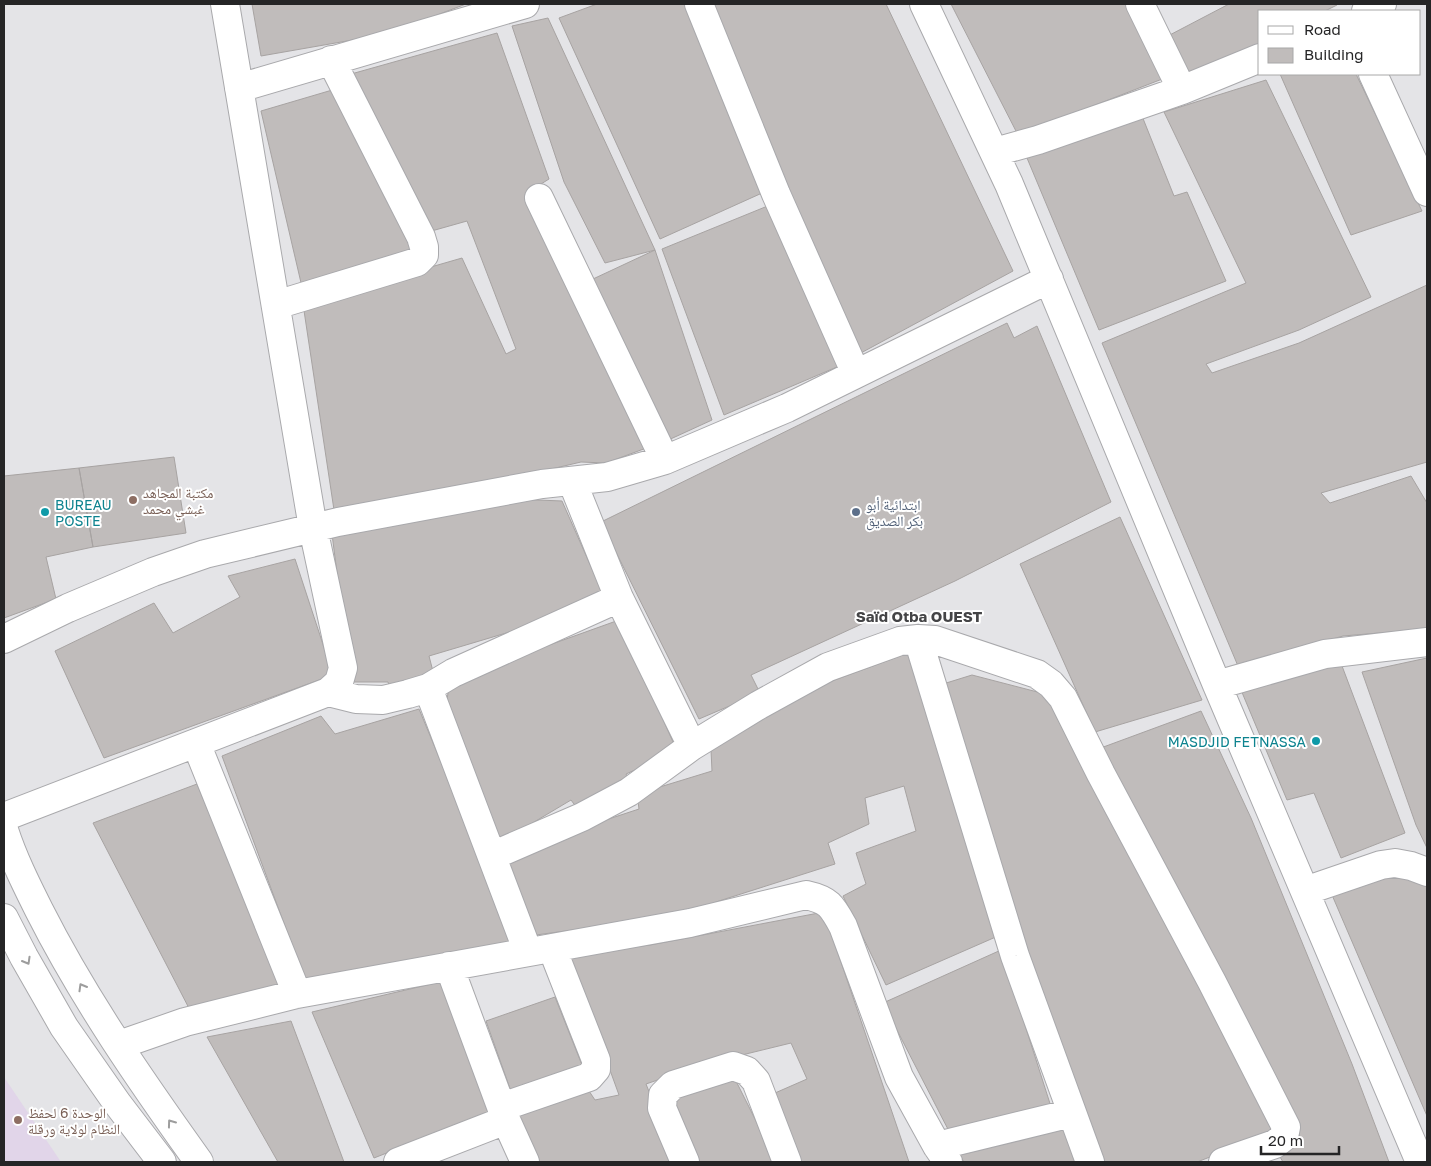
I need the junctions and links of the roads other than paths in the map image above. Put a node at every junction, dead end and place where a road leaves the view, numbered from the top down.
1 (225, 4) edge
2 (525, 4) edge
3 (699, 4) edge
4 (924, 4) edge
5 (1140, 4) edge
6 (1382, 4) edge
7 (1368, 10) edge
8 (1258, 59) edge
9 (331, 60) junction
10 (1372, 75) edge
11 (240, 88) junction
12 (1182, 90) junction
13 (995, 152) junction
14 (1427, 192) edge
15 (539, 198) dead end
16 (1049, 279) junction
17 (276, 305) junction
18 (856, 374) junction
19 (666, 460) junction
20 (572, 481) junction
21 (313, 528) junction
22 (619, 598) junction
23 (918, 639) junction
24 (4, 640) edge
25 (1427, 642) edge
26 (1218, 685) junction
27 (428, 688) junction
28 (328, 692) junction
29 (196, 743) junction
30 (692, 746) junction
31 (4, 817) edge
32 (4, 830) edge
33 (492, 856) junction
34 (1427, 872) edge
35 (1305, 890) junction
36 (4, 918) edge
37 (540, 950) junction
38 (449, 966) junction
39 (297, 994) junction
40 (119, 1046) junction
41 (1072, 1113) junction
42 (504, 1114) junction
43 (1419, 1132) edge
44 (942, 1154) edge
45 (162, 1162) edge
46 (199, 1162) edge
47 (398, 1162) edge
48 (525, 1162) edge
49 (685, 1162) edge
50 (787, 1162) edge
51 (1090, 1162) edge
52 (1223, 1162) edge
53 (1420, 1162) edge

1 - 11 street
2 - 9 street
3 - 18 street
4 - 13 street
5 - 12 street
6 - 7 street
8 - 12 street
9 - 11 street
9 - 17 street
10 - 14 street
11 - 17 street
12 - 13 street
13 - 16 street
15 - 19 street
16 - 18 street
16 - 26 street
17 - 21 street
18 - 19 street
19 - 20 street
20 - 21 street
20 - 22 street
21 - 24 street
21 - 28 street
22 - 27 street
22 - 30 street
23 - 30 street
23 - 41 street
23 - 52 street
25 - 26 street
26 - 35 street
27 - 28 street
27 - 33 street
28 - 29 street
29 - 31 street
29 - 39 street
30 - 33 street
40 -> 32 street
33 - 37 street
34 - 35 street
35 - 43 street
36 -> 45 street
37 - 38 street
37 - 42 street
37 - 44 street
38 - 39 street
38 - 42 street
39 - 40 street
46 -> 40 street
41 - 44 street
41 - 51 street
42 - 47 street
42 - 48 street
43 - 53 street
49 - 50 street

